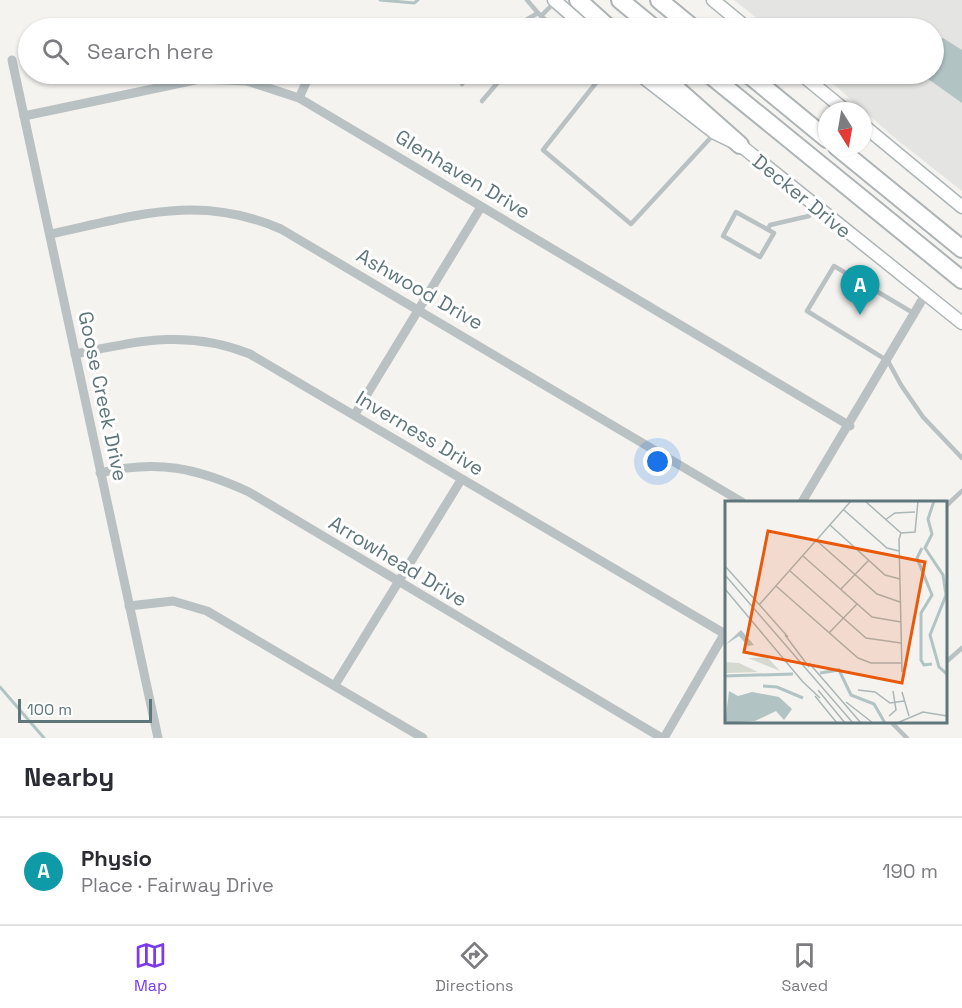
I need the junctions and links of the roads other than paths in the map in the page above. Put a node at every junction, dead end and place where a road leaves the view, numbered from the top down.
1 (527, 0) edge
2 (578, 0) edge
3 (620, 0) edge
4 (659, 0) edge
5 (713, 0) edge
6 (555, 1) edge
7 (540, 15) junction
8 (534, 18) edge
9 (544, 18) edge
10 (575, 18) edge
11 (598, 18) edge
12 (642, 18) edge
13 (681, 18) edge
14 (735, 18) edge
15 (12, 60) dead end
16 (176, 84) edge
17 (256, 84) edge
18 (305, 84) edge
19 (497, 84) edge
20 (595, 84) edge
21 (652, 84) edge
22 (671, 84) edge
23 (721, 84) edge
24 (760, 84) edge
25 (813, 84) edge
26 (299, 98) junction
27 (483, 101) dead end
28 (835, 102) edge
29 (24, 116) junction
30 (818, 132) edge
31 (872, 132) edge
32 (715, 133) junction
33 (740, 145) junction
34 (848, 156) edge
35 (815, 206) junction
36 (482, 207) junction
37 (962, 207) edge
38 (768, 229) junction
39 (51, 234) junction
40 (962, 249) edge
41 (962, 280) edge
42 (925, 295) junction
43 (419, 309) junction
44 (915, 314) junction
45 (962, 323) edge
46 (75, 354) junction
47 (888, 361) junction
48 (355, 414) junction
49 (849, 426) junction
50 (962, 459) edge
51 (100, 473) junction
52 (461, 480) junction
53 (962, 490) edge
54 (740, 501) edge
55 (803, 501) edge
56 (947, 504) edge
57 (398, 582) junction
58 (129, 606) junction
59 (725, 632) edge
60 (725, 635) edge
61 (962, 648) edge
62 (947, 660) edge
63 (335, 685) junction
64 (892, 723) edge
65 (158, 738) edge
66 (423, 738) edge
67 (663, 738) edge
68 (907, 738) edge

1 - 7 lane
2 - 11 highway
3 - 12 highway
4 - 13 highway
5 - 14 main road
6 - 7 lane
6 - 10 main road
7 - 8 lane
7 - 9 lane
15 - 29 street, Goose Creek Drive
16 - 29 street, Glenhaven Drive
17 - 26 street, Glenhaven Drive
18 - 26 street
19 - 27 lane
20 - 32 lane
21 - 32 main road, Decker Drive
22 - 33 highway
23 - 41 highway, Decker Drive
24 - 30 highway
25 - 28 main road
26 - 36 street, Glenhaven Drive
29 - 39 street, Goose Creek Drive
31 - 37 main road
32 - 33 main road, Decker Drive
33 - 35 main road, Decker Drive
34 - 40 highway
35 - 38 lane
35 - 42 main road, Decker Drive
36 - 43 street
36 - 49 street, Glenhaven Drive
38 - 38 lane
39 - 43 street, Ashwood Drive
39 - 46 street, Goose Creek Drive
42 - 44 street
42 - 45 main road, Decker Drive
43 - 48 street
43 - 54 street, Ashwood Drive
44 - 47 street
44 - 47 lane
46 - 48 street, Inverness Drive
46 - 51 street, Goose Creek Drive
47 - 49 street
47 - 50 lane
48 - 52 street, Inverness Drive
49 - 55 street
51 - 57 street, Arrowhead Drive
51 - 58 street, Goose Creek Drive
52 - 57 street
52 - 59 street, Inverness Drive
53 - 56 lane
57 - 63 street
57 - 67 street, Arrowhead Drive
58 - 63 street
58 - 65 street, Goose Creek Drive
60 - 67 street
61 - 62 lane
63 - 66 street
64 - 68 lane

